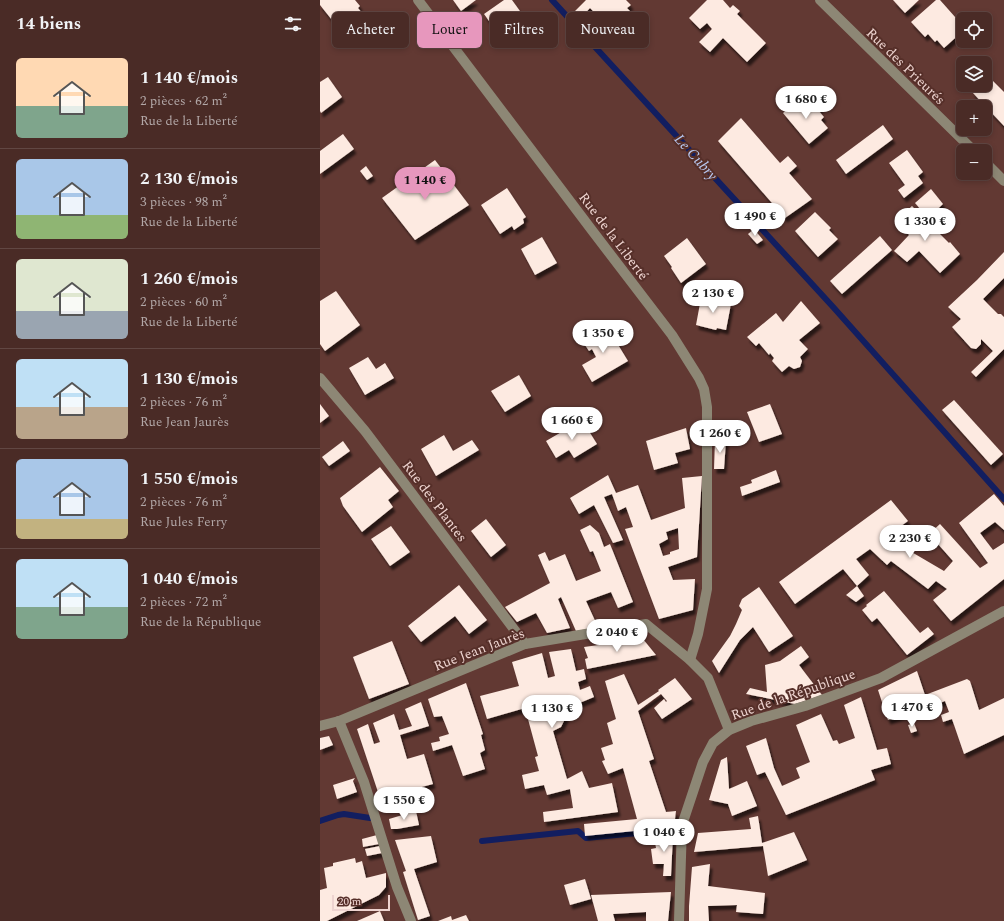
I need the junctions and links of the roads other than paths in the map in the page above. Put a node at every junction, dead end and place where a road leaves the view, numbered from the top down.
1 (418, 0) edge
2 (820, 0) edge
3 (967, 144) edge
4 (992, 169) edge
5 (1004, 181) edge
6 (320, 378) edge
7 (1004, 611) edge
8 (525, 644) junction
9 (690, 660) junction
10 (339, 721) junction
11 (320, 726) edge
12 (729, 730) junction
13 (411, 921) edge
14 (679, 921) edge

1 - 9 street, Rue de la Liberté
2 - 3 street, Rue des Prieurés
4 - 5 street
6 - 8 street, Rue des Plantes
7 - 12 street, Rue de la République
8 - 9 street, Rue Jean Jaurès
8 - 10 street, Rue Jean Jaurès
9 - 12 street, Rue Jean Jaurès
10 - 11 street, Rue Jean Jaurès
10 - 13 street
12 - 14 street, Rue de la République

